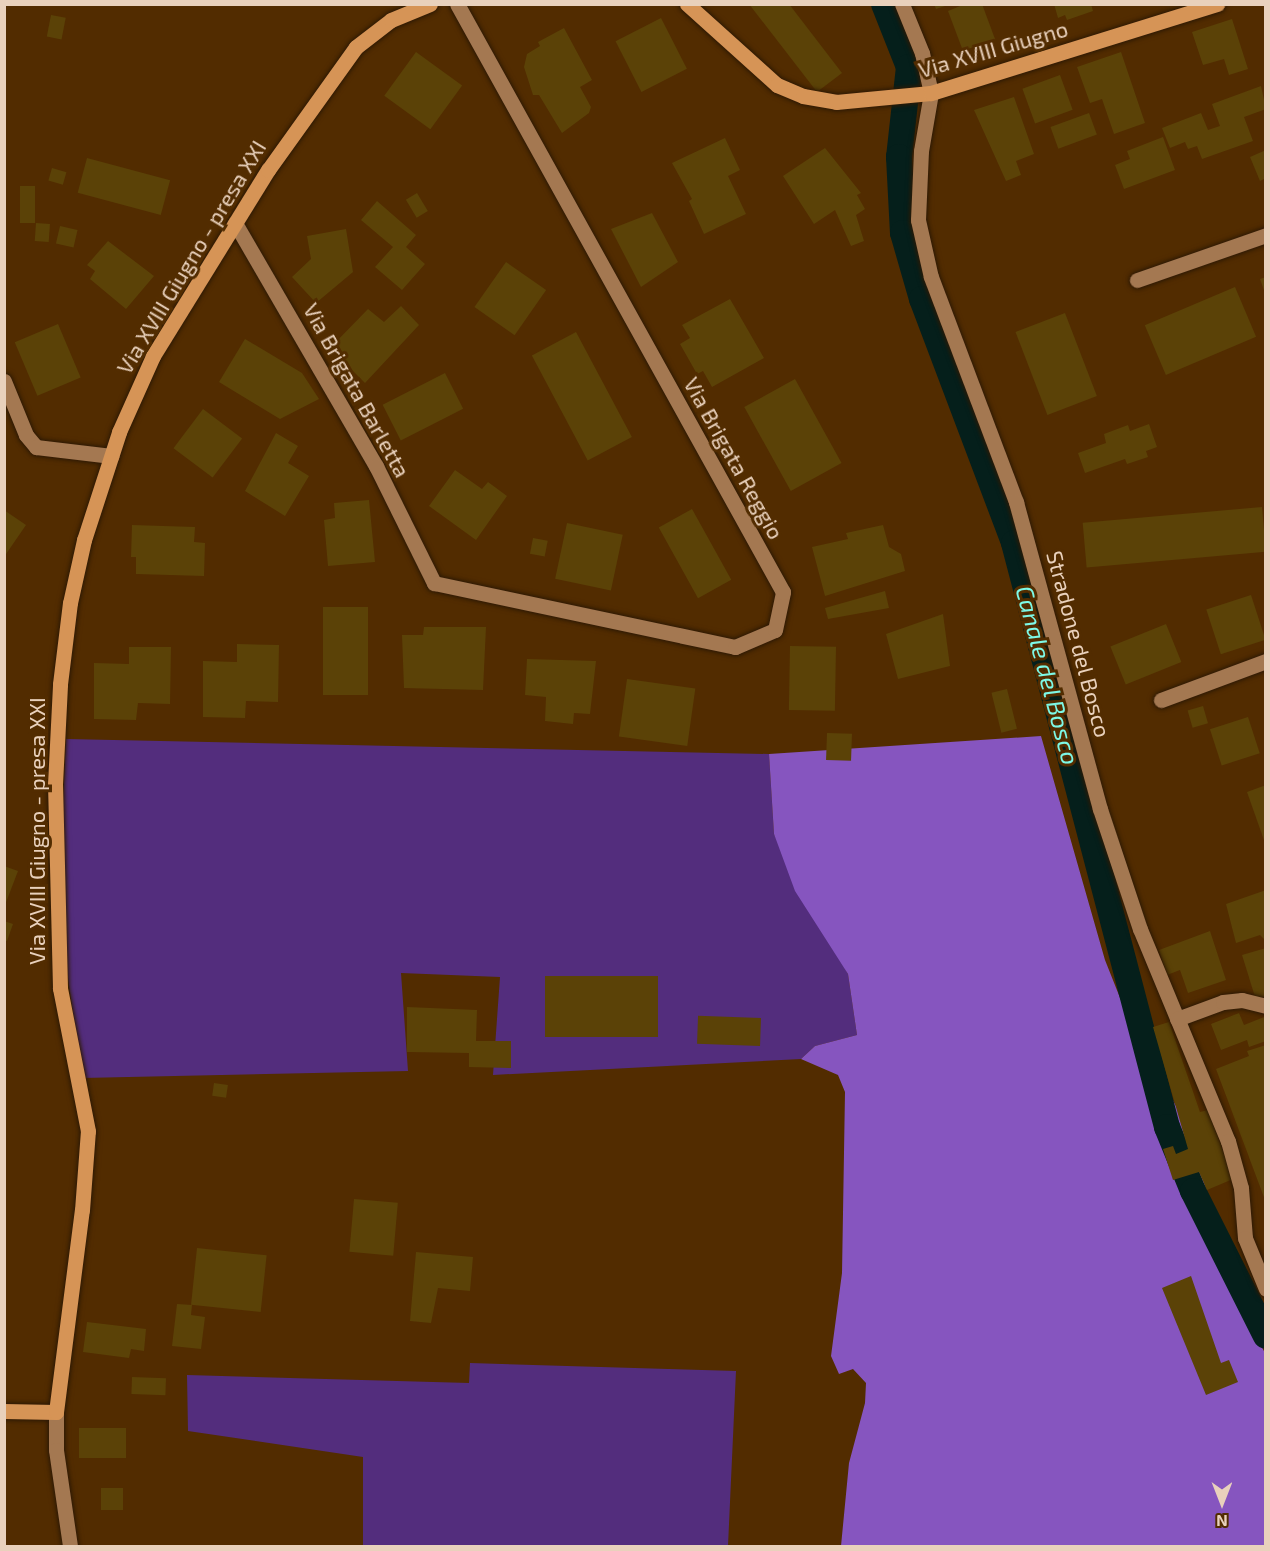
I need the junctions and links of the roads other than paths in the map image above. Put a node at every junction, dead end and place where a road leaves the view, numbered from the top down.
1 (430, 4) edge
2 (457, 4) edge
3 (687, 4) edge
4 (902, 4) edge
5 (1217, 4) edge
6 (924, 94) junction
7 (236, 223) junction
8 (1266, 234) edge
9 (1137, 280) dead end
10 (4, 381) edge
11 (111, 456) junction
12 (434, 583) joint
13 (1266, 661) edge
14 (1161, 700) dead end
15 (1266, 1006) edge
16 (1177, 1019) junction
17 (1266, 1289) edge
18 (4, 1411) edge
19 (56, 1412) junction
20 (70, 1546) edge

1 - 7 main road, Via XVIII Giugno - presa XXI
2 - 12 street, Via Brigata Reggio
3 - 6 main road, Via XVIII Giugno
4 - 6 street, Stradone del Bosco
5 - 6 main road, Via XVIII Giugno
6 - 16 street, Stradone del Bosco
7 - 11 main road, Via XVIII Giugno - presa XXI
7 - 12 street, Via Brigata Barletta
8 - 9 street
10 - 11 street
11 - 19 main road, Via XVIII Giugno - presa XXI
13 - 14 street
15 - 16 street
16 - 17 street, Stradone del Bosco
18 - 19 main road
19 - 20 street

